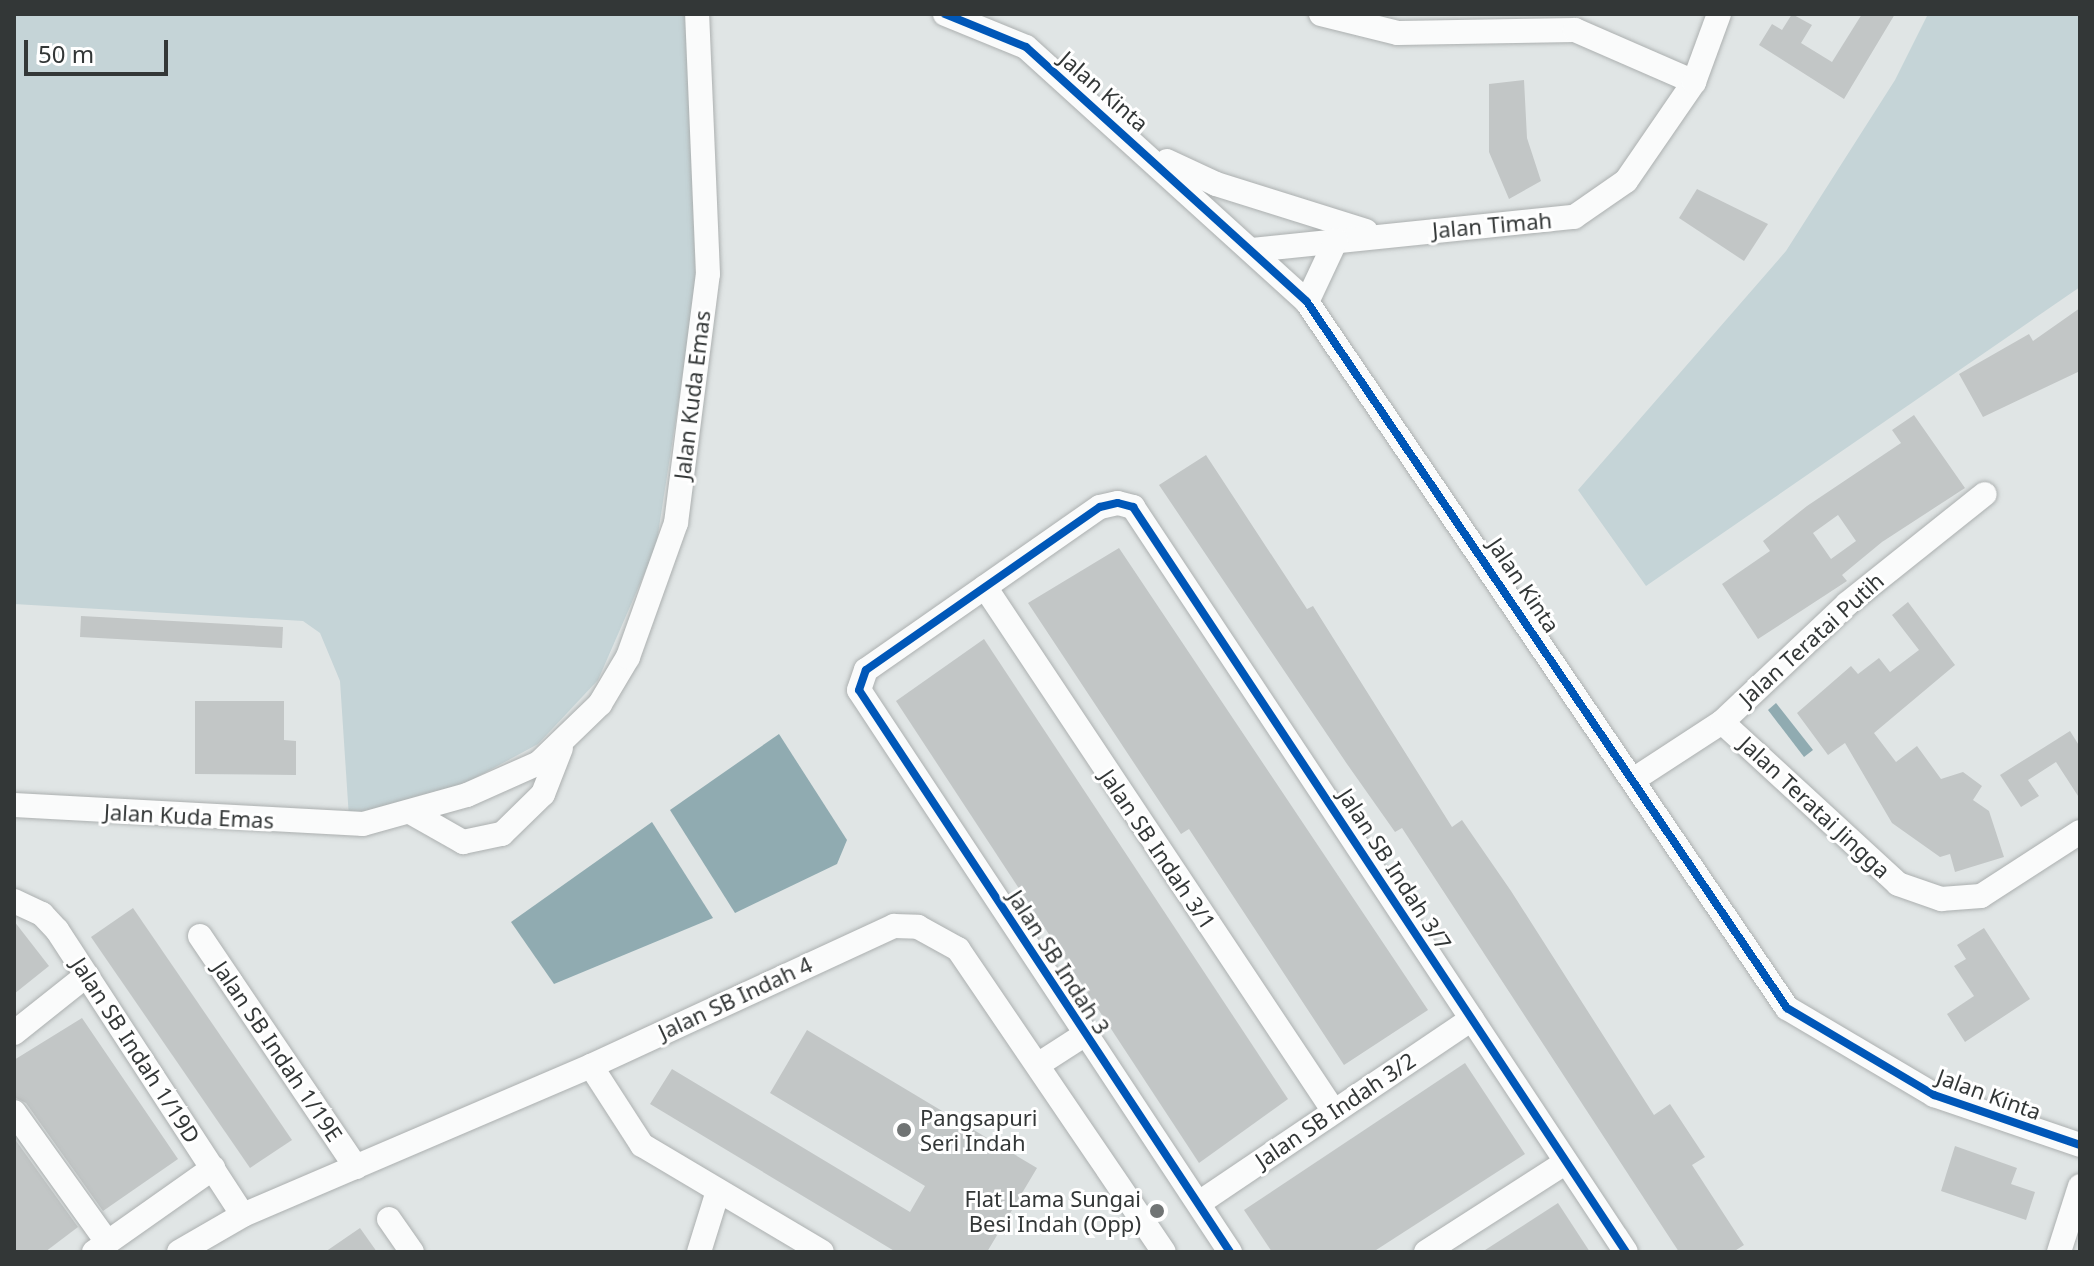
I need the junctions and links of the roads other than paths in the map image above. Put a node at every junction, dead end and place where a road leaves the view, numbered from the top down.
1 (697, 14) edge
2 (945, 14) edge
3 (1321, 14) edge
4 (1719, 14) edge
5 (1694, 82) junction
6 (1146, 151) junction
7 (1380, 235) junction
8 (1336, 240) junction
9 (1252, 250) junction
10 (1307, 302) junction
11 (1985, 494) dead end
12 (985, 587) junction
13 (1722, 722) junction
14 (562, 745) junction
15 (1633, 780) junction
16 (14, 805) edge
17 (412, 813) junction
18 (2080, 832) edge
19 (17, 905) edge
20 (200, 936) dead end
21 (87, 975) junction
22 (1472, 1019) junction
23 (14, 1033) edge
24 (1084, 1035) junction
25 (1039, 1064) junction
26 (591, 1066) junction
27 (1333, 1110) junction
28 (14, 1112) edge
29 (2080, 1145) edge
30 (1566, 1162) junction
31 (356, 1167) junction
32 (213, 1168) junction
33 (2080, 1186) edge
34 (718, 1191) junction
35 (1199, 1203) junction
36 (243, 1215) junction
37 (389, 1219) dead end
38 (100, 1247) edge
39 (179, 1252) edge
40 (412, 1252) edge
41 (699, 1252) edge
42 (822, 1252) edge
43 (1164, 1252) edge
44 (1230, 1252) edge
45 (1426, 1252) edge
46 (1626, 1252) edge
47 (2059, 1252) edge

1 - 14 street, Jalan Kuda Emas
2 - 6 street, Jalan Kinta
3 - 5 street
4 - 5 street, Jalan Timah
5 - 7 street, Jalan Timah
6 - 7 street
6 - 9 street, Jalan Kinta
7 - 8 street, Jalan Timah
8 - 9 street, Jalan Timah
8 - 10 street
9 - 10 street, Jalan Kinta
10 - 15 street, Jalan Kinta
11 - 13 street, Jalan Teratai Putih
12 - 22 street, Jalan SB Indah 3/7
12 - 24 street, Jalan SB Indah 3
12 - 27 street, Jalan SB Indah 3/1
13 - 15 street, Jalan Teratai Putih
13 - 18 street, Jalan Teratai Jingga
14 - 17 street, Jalan Kuda Emas
14 - 17 street, Jalan Kuda Emas
15 - 29 street, Jalan Kinta
16 - 17 street, Jalan Kuda Emas
19 - 21 street, Jalan SB Indah 1/19D
20 - 31 street, Jalan SB Indah 1/19E
21 - 23 street
21 - 32 street, Jalan SB Indah 1/19D
22 - 27 street, Jalan SB Indah 3/2
22 - 30 street, Jalan SB Indah 3/7
24 - 25 street
24 - 35 street, Jalan SB Indah 3
25 - 26 street, Jalan SB Indah 4
25 - 43 street, Jalan SB Indah 4
26 - 31 street, Jalan SB Indah 4
26 - 34 street
27 - 35 street, Jalan SB Indah 3/2
28 - 38 street
30 - 45 street
30 - 46 street, Jalan SB Indah 3/7
31 - 36 street, Jalan SB Indah 4
32 - 36 street, Jalan SB Indah 1/19D
32 - 38 street
33 - 47 street
34 - 41 street
34 - 42 street
35 - 44 street, Jalan SB Indah 3
36 - 39 street, Jalan SB Indah 4
37 - 40 street

